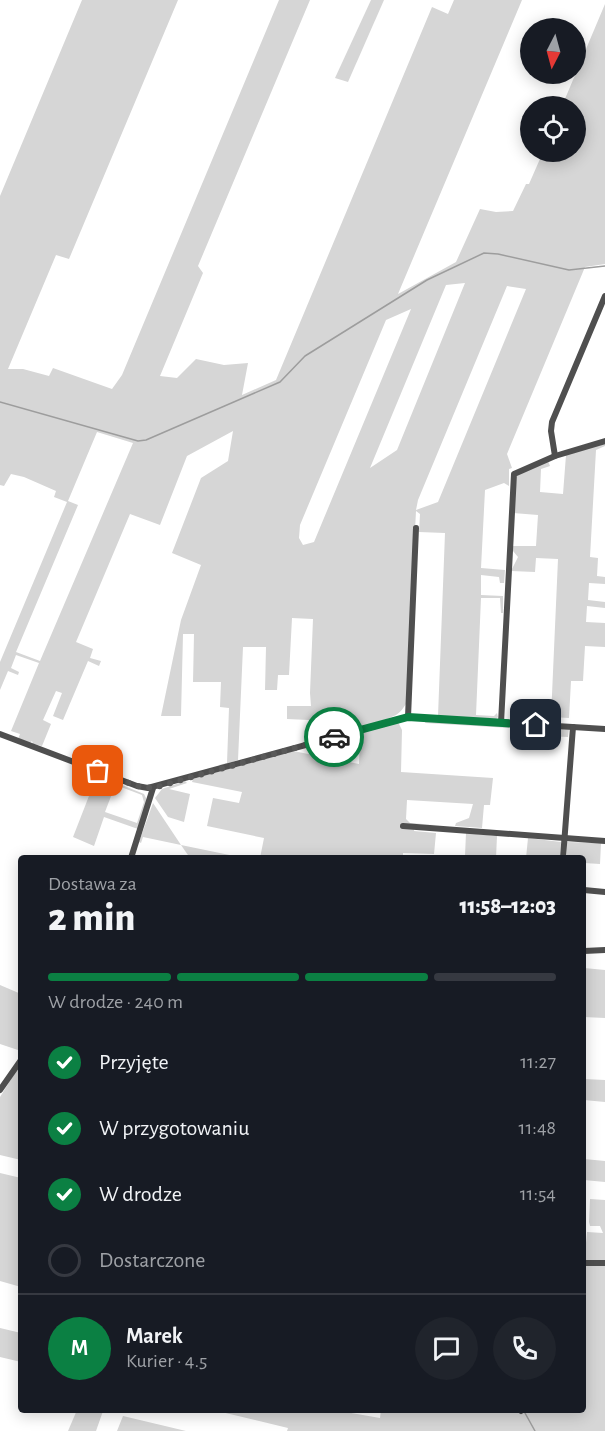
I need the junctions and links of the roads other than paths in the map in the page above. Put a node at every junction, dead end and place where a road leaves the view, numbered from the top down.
1 (605, 296) edge
2 (605, 441) edge
3 (555, 456) junction
4 (416, 528) dead end
5 (408, 717) junction
6 (501, 723) junction
7 (573, 727) junction
8 (605, 729) edge
9 (0, 734) edge
10 (153, 788) junction
11 (403, 826) dead end
12 (565, 838) junction
13 (605, 841) edge
14 (132, 855) edge
15 (563, 855) edge
16 (586, 890) edge
17 (605, 892) edge
18 (605, 950) edge
19 (586, 951) edge
20 (18, 1064) edge
21 (0, 1090) edge
22 (586, 1263) edge
23 (605, 1263) edge

1 - 3 street
2 - 3 street
3 - 6 street
4 - 5 street
5 - 6 street
5 - 10 street
6 - 7 street
7 - 8 street
7 - 12 street
9 - 10 street
10 - 14 street
11 - 12 street
12 - 13 street
12 - 15 street
16 - 17 street
18 - 19 street
20 - 21 street
22 - 23 street

